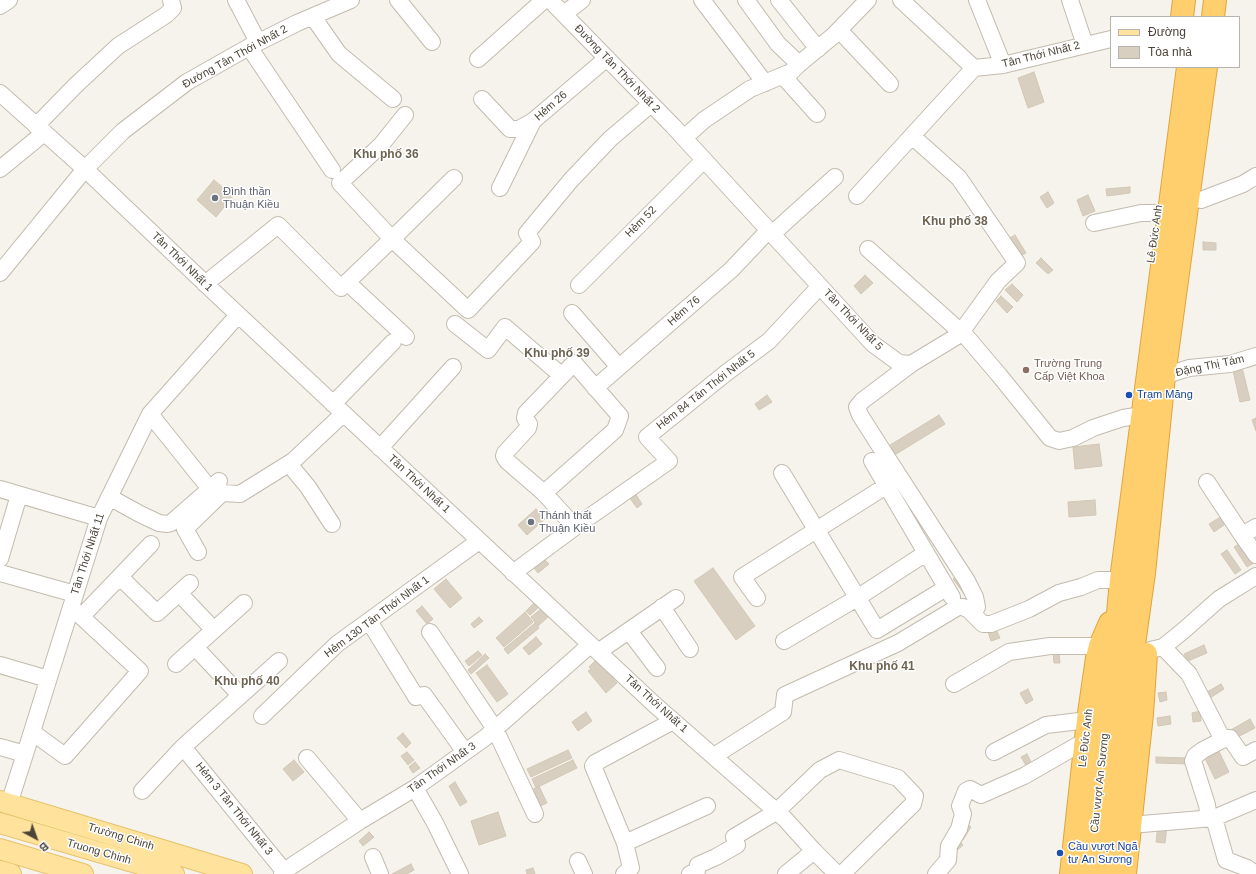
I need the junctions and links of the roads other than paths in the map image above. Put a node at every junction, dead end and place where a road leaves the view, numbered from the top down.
1 (8, 0) edge
2 (171, 0) edge
3 (236, 0) edge
4 (351, 0) edge
5 (398, 0) edge
6 (544, 0) edge
7 (550, 0) edge
8 (582, 0) edge
9 (746, 0) edge
10 (779, 0) edge
11 (868, 0) edge
12 (901, 0) edge
13 (977, 0) edge
14 (1070, 0) edge
15 (1184, 0) edge
16 (1196, 0) edge
17 (1215, 0) edge
18 (1225, 0) edge
19 (709, 3) edge
20 (0, 6) edge
21 (564, 14) junction
22 (1182, 16) edge
23 (1194, 16) edge
24 (1213, 16) edge
25 (1223, 16) edge
26 (313, 17) junction
27 (839, 30) junction
28 (1110, 39) edge
29 (432, 42) dead end
30 (1085, 44) junction
31 (254, 45) junction
32 (818, 49) junction
33 (607, 58) junction
34 (478, 59) dead end
35 (798, 64) junction
36 (1003, 65) junction
37 (974, 68) junction
38 (1176, 68) edge
39 (1188, 68) edge
40 (1206, 68) edge
41 (1218, 68) edge
42 (783, 76) junction
43 (765, 83) junction
44 (890, 84) dead end
45 (1209, 92) junction
46 (0, 93) edge
47 (393, 99) dead end
48 (482, 99) dead end
49 (651, 104) junction
50 (817, 114) dead end
51 (405, 115) dead end
52 (533, 121) junction
53 (40, 129) junction
54 (912, 136) junction
55 (684, 138) junction
56 (704, 160) junction
57 (0, 169) edge
58 (84, 169) junction
59 (1256, 176) edge
60 (336, 177) junction
61 (835, 177) dead end
62 (454, 178) dead end
63 (500, 188) dead end
64 (857, 196) dead end
65 (1201, 200) junction
66 (1158, 213) junction
67 (1094, 223) dead end
68 (770, 232) junction
69 (392, 239) junction
70 (868, 249) dead end
71 (0, 272) edge
72 (347, 282) junction
73 (205, 284) junction
74 (579, 284) dead end
75 (820, 286) junction
76 (572, 313) dead end
77 (238, 315) junction
78 (455, 324) dead end
79 (959, 335) junction
80 (1256, 356) edge
81 (912, 364) junction
82 (453, 367) dead end
83 (619, 367) junction
84 (1164, 373) junction
85 (561, 375) junction
86 (595, 388) junction
87 (1143, 407) junction
88 (338, 409) junction
89 (150, 414) junction
90 (380, 448) junction
91 (872, 462) dead end
92 (289, 464) junction
93 (782, 473) dead end
94 (1207, 482) dead end
95 (886, 486) junction
96 (0, 489) edge
97 (544, 494) junction
98 (19, 495) junction
99 (109, 497) junction
100 (99, 518) junction
101 (332, 524) dead end
102 (575, 526) junction
103 (816, 529) junction
104 (1249, 531) edge
105 (479, 541) junction
106 (151, 544) dead end
107 (198, 552) dead end
108 (926, 553) junction
109 (1256, 555) edge
110 (0, 559) edge
111 (0, 573) edge
112 (513, 573) junction
113 (120, 577) junction
114 (1255, 578) edge
115 (1121, 580) junction
116 (946, 588) junction
117 (676, 598) dead end
118 (757, 598) dead end
119 (857, 598) junction
120 (244, 603) dead end
121 (76, 606) junction
122 (662, 607) junction
123 (958, 607) junction
124 (1118, 607) junction
125 (1139, 613) junction
126 (973, 614) junction
127 (369, 621) junction
128 (214, 630) junction
129 (629, 631) junction
130 (430, 632) dead end
131 (784, 641) dead end
132 (1100, 646) junction
133 (195, 647) junction
134 (594, 648) junction
135 (690, 649) dead end
136 (1154, 649) junction
137 (279, 661) dead end
138 (176, 664) dead end
139 (0, 665) edge
140 (657, 668) dead end
141 (48, 679) junction
142 (954, 684) dead end
143 (1119, 693) junction
144 (240, 695) junction
145 (262, 716) dead end
146 (673, 721) junction
147 (495, 729) junction
148 (1087, 730) junction
149 (32, 732) junction
150 (1223, 740) junction
151 (0, 747) edge
152 (183, 747) junction
153 (1256, 750) edge
154 (465, 752) junction
155 (994, 752) dead end
156 (25, 754) junction
157 (714, 756) junction
158 (307, 758) dead end
159 (415, 788) junction
160 (142, 791) dead end
161 (1256, 800) edge
162 (4, 802) edge
163 (707, 806) dead end
164 (776, 812) junction
165 (536, 814) dead end
166 (1211, 819) junction
167 (360, 821) junction
168 (0, 822) edge
169 (1130, 825) junction
170 (625, 843) junction
171 (0, 849) edge
172 (814, 851) junction
173 (372, 857) dead end
174 (0, 871) edge
175 (939, 871) edge
176 (283, 872) edge
177 (11, 874) edge
178 (83, 874) edge
179 (174, 874) edge
180 (242, 874) edge
181 (380, 874) edge
182 (460, 874) edge
183 (624, 874) edge
184 (690, 874) edge
185 (786, 874) edge
186 (837, 874) edge
187 (842, 874) edge
188 (1071, 874) edge
189 (1090, 874) edge
190 (1106, 874) edge
191 (1125, 874) edge
192 (1256, 874) edge

1 - 20 street
2 - 53 street
3 - 31 street
4 - 26 street, Đường Tân Thới Nhất 2
5 - 29 street
6 - 34 street
7 - 21 street, Đường Tân Thới Nhất 2
8 - 21 street
9 - 35 street
10 - 32 street
11 - 27 street
12 - 37 street
13 - 36 street
14 - 30 street
15 - 22 highway
16 - 23 highway
17 - 24 highway
18 - 25 highway
19 - 43 street
21 - 33 street, Đường Tân Thới Nhất 2
26 - 31 street, Đường Tân Thới Nhất 2
26 - 47 street
27 - 32 street
27 - 44 street
28 - 30 street, Tân Thới Nhất 2
30 - 36 street, Tân Thới Nhất 2
31 - 58 street, Đường Tân Thới Nhất 2
31 - 60 street
32 - 35 street
33 - 49 street, Đường Tân Thới Nhất 2
33 - 52 street, Hẻm 26
35 - 42 street
36 - 37 street, Tân Thới Nhất 2
37 - 54 street
38 - 66 highway, Lê Đức Anh
39 - 87 highway, Lê Đức Anh
40 - 45 highway
41 - 45 highway
42 - 43 street
42 - 50 street
43 - 55 street
45 - 65 highway
45 - 84 highway
46 - 53 street, Tân Thới Nhất 1
48 - 52 street
49 - 55 street, Đường Tân Thới Nhất 2
49 - 69 street
51 - 60 street
52 - 63 street, Hẻm 26
53 - 57 street
53 - 58 street, Tân Thới Nhất 1
54 - 64 street
54 - 79 street
55 - 56 street, Tân Thới Nhất 5
56 - 68 street, Tân Thới Nhất 5
56 - 74 street, Hẻm 52
58 - 71 street, Đường Tân Thới Nhất 2
58 - 73 street, Tân Thới Nhất 1
59 - 65 street
60 - 69 street
61 - 68 street, Hẻm 76
62 - 69 street
65 - 84 highway
66 - 67 street
66 - 87 highway, Lê Đức Anh
68 - 75 street, Tân Thới Nhất 5
68 - 83 street, Hẻm 76
69 - 72 street
70 - 79 street
72 - 73 street
72 - 88 street
73 - 77 street, Tân Thới Nhất 1
75 - 81 street, Tân Thới Nhất 5
75 - 102 street, Hẻm 84 Tân Thới Nhất 5
76 - 83 street
77 - 88 street, Tân Thới Nhất 1
77 - 89 street, Tân Thới Nhất 11
78 - 85 street
79 - 81 street
79 - 87 street
80 - 84 street, Đặng Thị Tám
81 - 126 street
82 - 90 street
83 - 86 street, Hẻm 76
84 - 125 highway
85 - 86 street
85 - 97 street
86 - 97 street
87 - 115 highway, Lê Đức Anh
88 - 90 street, Tân Thới Nhất 1
88 - 92 street
89 - 99 street, Tân Thới Nhất 11
89 - 99 street
90 - 105 street, Tân Thới Nhất 1
91 - 95 street
92 - 101 street
92 - 107 street
93 - 103 street
94 - 104 street
95 - 103 street
95 - 108 street
96 - 98 street
97 - 102 street
98 - 100 street
98 - 110 street
99 - 100 street, Tân Thới Nhất 11
100 - 121 street, Tân Thới Nhất 11
102 - 112 street, Hẻm 84 Tân Thới Nhất 5
103 - 118 street
103 - 119 street
104 - 109 street
105 - 112 street, Tân Thới Nhất 1
105 - 127 street, Hẻm 130 Tân Thới Nhất 1
106 - 113 street
108 - 116 street
108 - 119 street
111 - 121 street
112 - 134 street, Tân Thới Nhất 1
113 - 121 street
113 - 128 street
114 - 136 street
115 - 124 highway, Lê Đức Anh
115 - 126 street
116 - 119 street
116 - 123 street
117 - 122 street, Tân Thới Nhất 3
119 - 131 street
120 - 128 street
121 - 141 street, Tân Thới Nhất 11
121 - 149 street
122 - 129 street, Tân Thới Nhất 3
122 - 135 street
123 - 126 street
123 - 157 street
124 - 132 highway, Lê Đức Anh
124 - 143 highway, Lê Đức Anh
125 - 136 highway
125 - 143 highway
127 - 145 street, Hẻm 130 Tân Thới Nhất 1
127 - 154 street
128 - 133 street
129 - 134 street, Tân Thới Nhất 3
129 - 140 street
130 - 147 street
132 - 142 street
132 - 148 highway, Lê Đức Anh
133 - 138 street
133 - 144 street
134 - 146 street, Tân Thới Nhất 1
134 - 147 street, Tân Thới Nhất 3
136 - 150 street
136 - 169 highway
137 - 144 street
139 - 141 street
141 - 149 street, Tân Thới Nhất 11
143 - 189 highway, Cầu vượt An Sương
143 - 190 highway, Cầu vượt An Sương
144 - 152 street
146 - 157 street, Tân Thới Nhất 1
146 - 170 street
147 - 154 street, Tân Thới Nhất 3
147 - 165 street
148 - 155 street
148 - 175 street
148 - 188 highway, Lê Đức Anh
149 - 156 street, Tân Thới Nhất 11
150 - 153 street
150 - 166 street
151 - 156 street
152 - 160 street
152 - 176 street, Hẻm 3 Tân Thới Nhất 3
154 - 159 street, Tân Thới Nhất 3
156 - 162 street, Tân Thới Nhất 11
157 - 164 street, Tân Thới Nhất 1
158 - 167 street
159 - 167 street, Tân Thới Nhất 3
159 - 182 street
161 - 166 street
162 - 180 main road, Trường Chinh
163 - 170 street
164 - 172 street, Tân Thới Nhất 1
164 - 184 street
164 - 187 street
166 - 169 street
166 - 192 street
167 - 176 street, Tân Thới Nhất 3
168 - 179 main road, Truong Chinh
169 - 191 highway
170 - 183 street
171 - 178 main road
172 - 185 street
172 - 186 street, Tân Thới Nhất 1
173 - 181 street
174 - 177 main road

